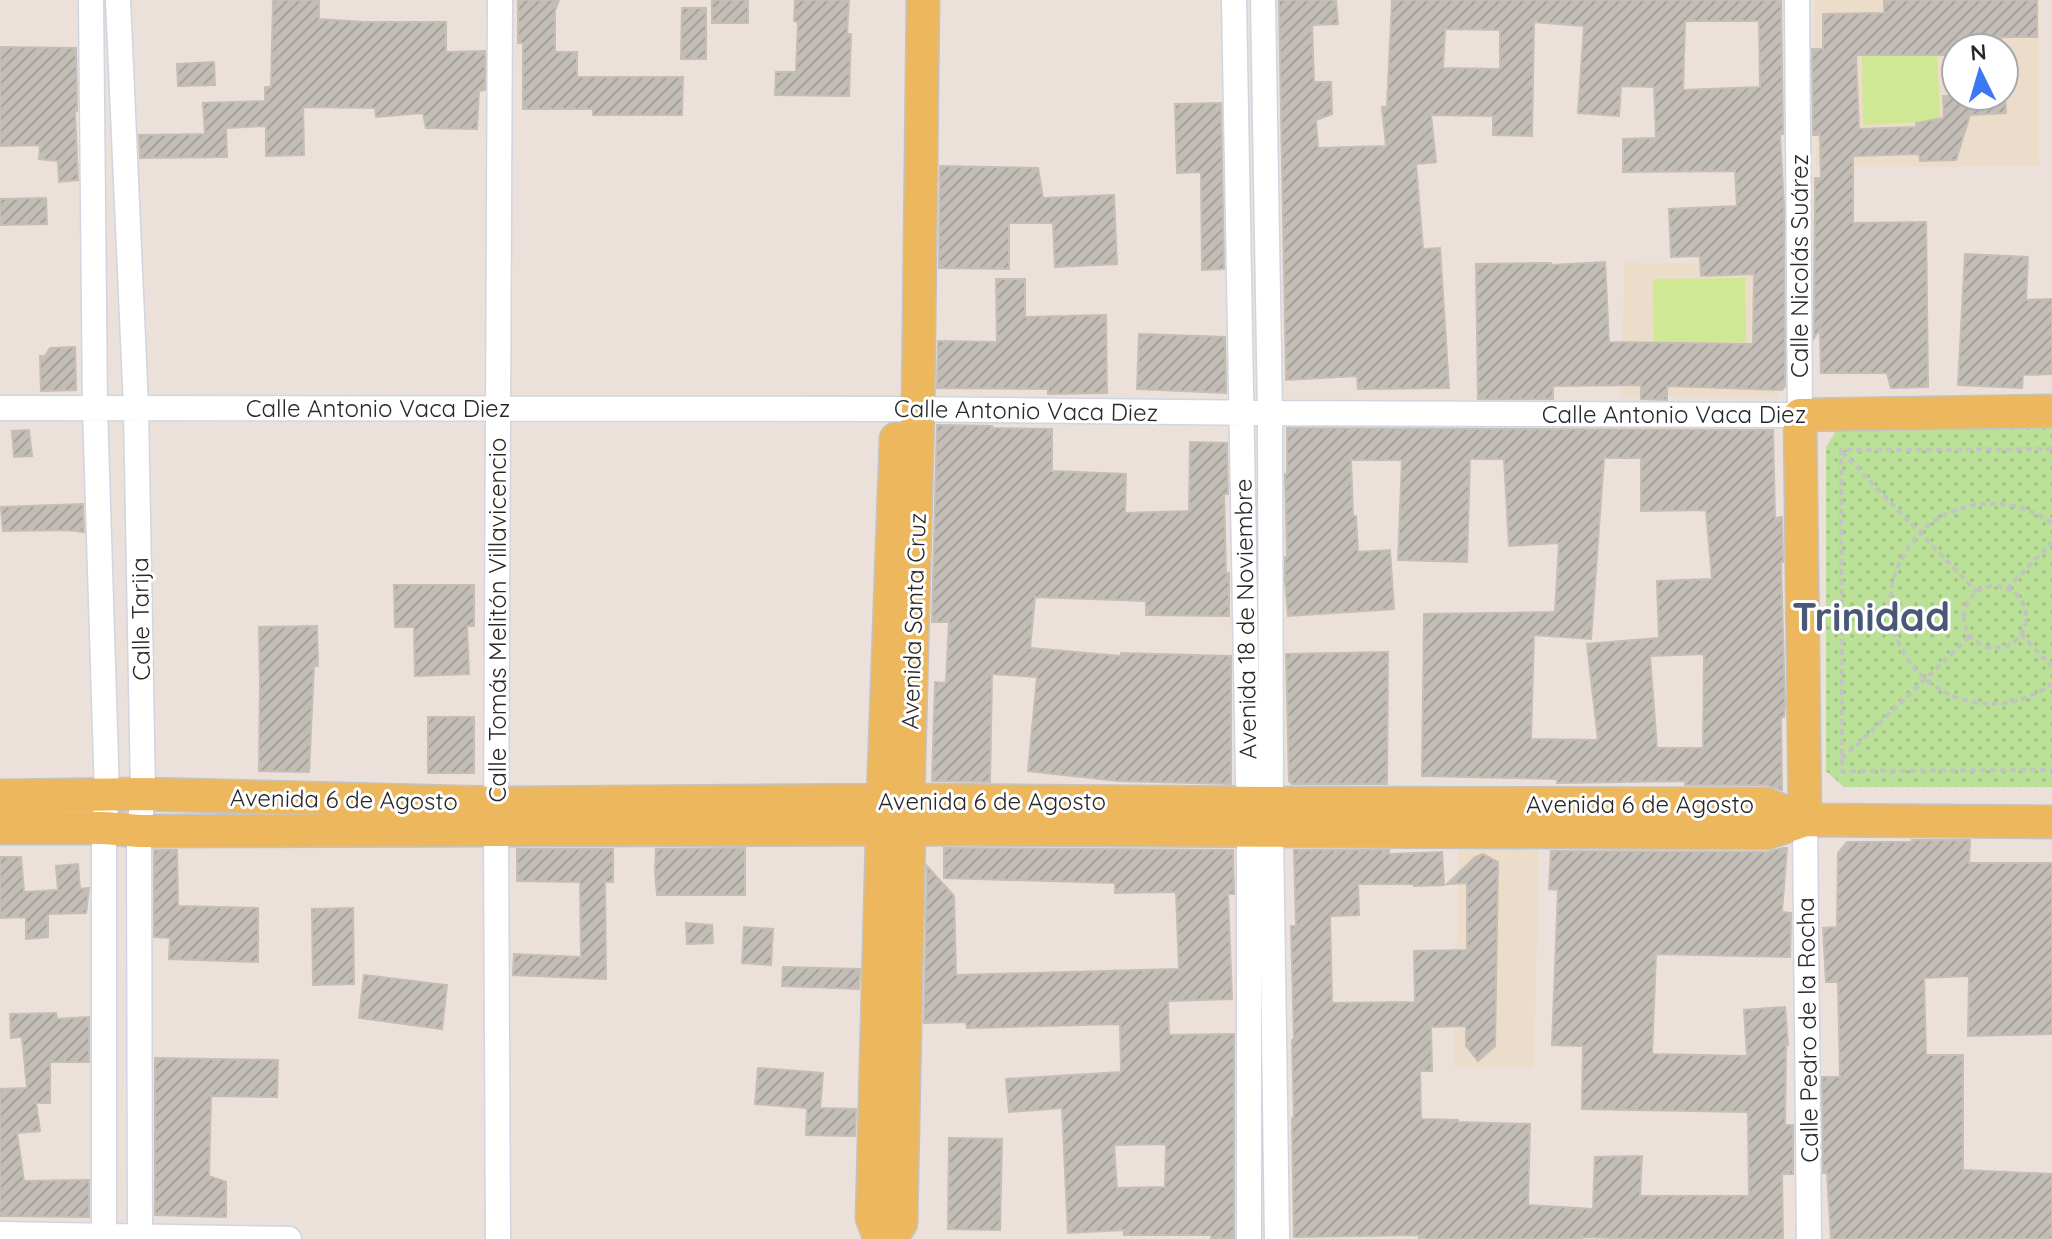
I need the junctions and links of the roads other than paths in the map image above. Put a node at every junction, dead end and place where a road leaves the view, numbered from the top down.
1 (91, 0) edge
2 (118, 0) edge
3 (500, 0) edge
4 (903, 0) edge
5 (923, 0) edge
6 (1234, 0) edge
7 (1263, 0) edge
8 (1797, 0) edge
9 (136, 407) junction
10 (0, 408) edge
11 (95, 408) junction
12 (498, 409) junction
13 (908, 410) junction
14 (2052, 411) edge
15 (1242, 412) junction
16 (1270, 413) junction
17 (1800, 415) junction
18 (143, 794) junction
19 (107, 795) junction
20 (0, 796) edge
21 (896, 815) junction
22 (496, 816) junction
23 (1260, 818) junction
24 (1805, 820) junction
25 (2052, 822) edge
26 (0, 828) edge
27 (104, 828) junction
28 (139, 831) junction
29 (0, 1234) edge
30 (140, 1237) edge
31 (104, 1238) edge
32 (289, 1239) edge
33 (498, 1239) edge
34 (880, 1239) edge
35 (890, 1239) edge
36 (1249, 1239) edge
37 (1277, 1239) edge
38 (1809, 1239) edge

1 - 11 street, Calle Tarija
2 - 9 street, Calle Tarija
3 - 12 street, Calle Tomás Melitón Villavicencio
4 - 13 main road, Avenida Santa Cruz
5 - 13 main road, Avenida Santa Cruz
6 - 15 street, Avenida 18 de Noviembre
7 - 16 street, Avenida 18 de Noviembre
8 - 17 street, Calle Nicolás Suárez
9 - 11 street, Calle Antonio Vaca Diez
9 - 12 street, Calle Antonio Vaca Diez
9 - 18 street, Calle Tarija
10 - 11 street, Calle Antonio Vaca Diez
11 - 19 street, Calle Tarija
12 - 13 street, Calle Antonio Vaca Diez
12 - 22 street, Calle Tomás Melitón Villavicencio
13 - 15 street, Calle Antonio Vaca Diez
13 - 21 main road, Avenida Santa Cruz
14 - 17 main road, Calle Antonio Vaca Diez
15 - 16 street, Calle Antonio Vaca Diez
15 - 23 street, Avenida 18 de Noviembre
16 - 17 street, Calle Antonio Vaca Diez
16 - 23 street, Avenida 18 de Noviembre
17 - 24 main road, Calle Nicolás Suárez
18 - 19 main road, Avenida 6 de Agosto
18 - 22 main road, Avenida 6 de Agosto
18 - 28 street, Calle Tarija
19 - 20 main road, Avenida 6 de Agosto
19 - 27 street, Calle Tarija
21 - 22 main road, Avenida 6 de Agosto
21 - 23 main road, Avenida 6 de Agosto
21 - 34 main road, Avenida Santa Cruz
21 - 35 main road, Avenida Santa Cruz
22 - 28 main road, Avenida 6 de Agosto
22 - 33 street, Calle Tomás Melitón Villavicencio
23 - 24 main road, Avenida 6 de Agosto
23 - 36 street, Avenida 18 de Noviembre
23 - 37 street, Avenida 18 de Noviembre
24 - 25 main road
24 - 38 street, Calle Pedro de la Rocha
26 - 27 main road, Avenida 6 de Agosto
27 - 28 main road, Avenida 6 de Agosto
27 - 31 street, Calle Tarija
28 - 30 street, Calle Tarija
29 - 31 street
30 - 31 street
30 - 32 street

